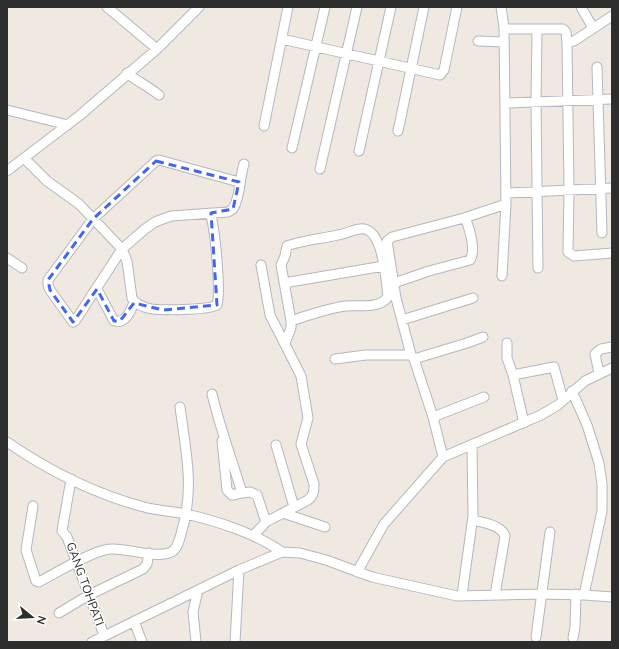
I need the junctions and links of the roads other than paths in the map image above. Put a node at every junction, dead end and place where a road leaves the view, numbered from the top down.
1 (107, 7) edge
2 (199, 7) edge
3 (288, 7) edge
4 (325, 7) edge
5 (357, 7) edge
6 (391, 7) edge
7 (424, 7) edge
8 (457, 7) edge
9 (501, 7) edge
10 (581, 7) edge
11 (612, 16) edge
12 (504, 27) junction
13 (593, 28) junction
14 (537, 29) junction
15 (282, 39) junction
16 (478, 41) dead end
17 (504, 42) junction
18 (567, 43) junction
19 (315, 47) junction
20 (157, 49) junction
21 (346, 54) junction
22 (378, 61) junction
23 (597, 67) dead end
24 (411, 69) junction
25 (127, 73) junction
26 (159, 94) dead end
27 (568, 99) junction
28 (599, 99) junction
29 (612, 99) edge
30 (536, 102) junction
31 (505, 103) junction
32 (7, 110) edge
33 (68, 125) junction
34 (264, 126) dead end
35 (398, 131) dead end
36 (292, 148) dead end
37 (359, 151) dead end
38 (24, 158) junction
39 (244, 164) dead end
40 (320, 169) dead end
41 (7, 171) edge
42 (239, 182) junction
43 (612, 188) edge
44 (601, 189) junction
45 (569, 190) junction
46 (538, 191) junction
47 (506, 193) junction
48 (506, 204) junction
49 (210, 213) junction
50 (464, 218) junction
51 (93, 219) junction
52 (602, 234) dead end
53 (122, 249) junction
54 (612, 253) edge
55 (7, 258) edge
56 (261, 265) dead end
57 (384, 266) junction
58 (22, 268) dead end
59 (538, 268) dead end
60 (502, 276) dead end
61 (284, 283) junction
62 (394, 283) junction
63 (97, 289) junction
64 (473, 298) dead end
65 (134, 302) junction
66 (402, 320) junction
67 (291, 321) junction
68 (483, 337) dead end
69 (508, 342) dead end
70 (285, 343) junction
71 (612, 347) edge
72 (413, 357) junction
73 (335, 359) dead end
74 (612, 368) edge
75 (599, 373) junction
76 (513, 375) junction
77 (572, 391) junction
78 (212, 394) dead end
79 (484, 397) dead end
80 (563, 400) junction
81 (180, 407) dead end
82 (433, 417) junction
83 (524, 423) junction
84 (222, 433) junction
85 (7, 442) edge
86 (276, 445) dead end
87 (472, 445) junction
88 (443, 457) junction
89 (71, 479) junction
90 (242, 493) junction
91 (33, 506) dead end
92 (294, 507) junction
93 (602, 511) junction
94 (283, 513) junction
95 (612, 513) edge
96 (187, 514) junction
97 (473, 520) junction
98 (266, 522) junction
99 (325, 527) dead end
100 (550, 532) dead end
101 (254, 536) junction
102 (282, 552) junction
103 (149, 553) junction
104 (77, 562) junction
105 (239, 570) junction
106 (358, 572) junction
107 (198, 590) junction
108 (542, 594) junction
109 (580, 594) junction
110 (89, 595) junction
111 (462, 595) junction
112 (495, 595) junction
113 (612, 598) edge
114 (59, 613) dead end
115 (134, 621) junction
116 (104, 635) junction
117 (536, 637) dead end
118 (573, 638) dead end
119 (94, 642) edge
120 (142, 642) edge
121 (196, 642) edge
122 (235, 642) edge

1 - 20 street
2 - 20 street
3 - 15 street
4 - 19 street
5 - 21 street
6 - 22 street
7 - 24 street
8 - 24 street
9 - 12 street
10 - 13 street
11 - 13 street
12 - 14 street
12 - 17 street
13 - 18 street
14 - 18 street
14 - 30 street
15 - 19 street
15 - 34 street
16 - 17 street
17 - 31 street
18 - 27 street
19 - 21 street
19 - 36 street
20 - 25 street
21 - 22 street
21 - 40 street
22 - 24 street
22 - 37 street
23 - 28 street
24 - 35 street
25 - 26 street
25 - 33 street
27 - 28 street
27 - 30 street
27 - 45 street
28 - 29 street
28 - 44 street
30 - 31 street
30 - 46 street
31 - 47 street
32 - 33 street
33 - 38 street
38 - 41 street
38 - 51 street
39 - 42 street
42 - 49 street
42 - 51 street
43 - 44 street
44 - 45 street
44 - 52 street
45 - 46 street
45 - 54 street
46 - 47 street
46 - 59 street
47 - 48 street
48 - 50 street
48 - 60 street
49 - 53 street
49 - 65 street
50 - 62 street
50 - 62 street
51 - 53 street
51 - 63 street
53 - 63 street
53 - 65 street
55 - 58 street
56 - 70 street
57 - 61 street
57 - 61 street
57 - 67 street
61 - 67 street
62 - 66 street
63 - 65 street
64 - 66 street
66 - 72 street
67 - 70 street
68 - 72 street
69 - 76 street
70 - 92 street
71 - 75 street
72 - 73 street
72 - 82 street
74 - 75 street
75 - 77 street
76 - 80 street
76 - 83 street
77 - 80 street
77 - 93 street
78 - 84 street
79 - 82 street
80 - 83 street
81 - 96 street
82 - 88 street
83 - 87 street
84 - 90 street
84 - 90 street
85 - 89 street
86 - 92 street
87 - 88 street
87 - 97 street
88 - 106 street
89 - 96 street
89 - 104 street, GANG TOHPATI
90 - 98 street
91 - 104 street
92 - 94 street
93 - 95 street
93 - 109 street
94 - 98 street
94 - 99 street
96 - 101 street
96 - 103 street
97 - 111 street
97 - 112 street
98 - 101 street
100 - 108 street
101 - 102 street
102 - 105 street
102 - 106 street
103 - 104 street
103 - 110 street
104 - 110 street, GANG TOHPATI
105 - 107 street
105 - 122 street
106 - 111 street
107 - 115 street
107 - 121 street
108 - 109 street
108 - 112 street
108 - 117 street
109 - 113 street
109 - 118 street
110 - 114 street
110 - 116 street, GANG TOHPATI
111 - 112 street
115 - 116 street
115 - 120 street
116 - 119 street

